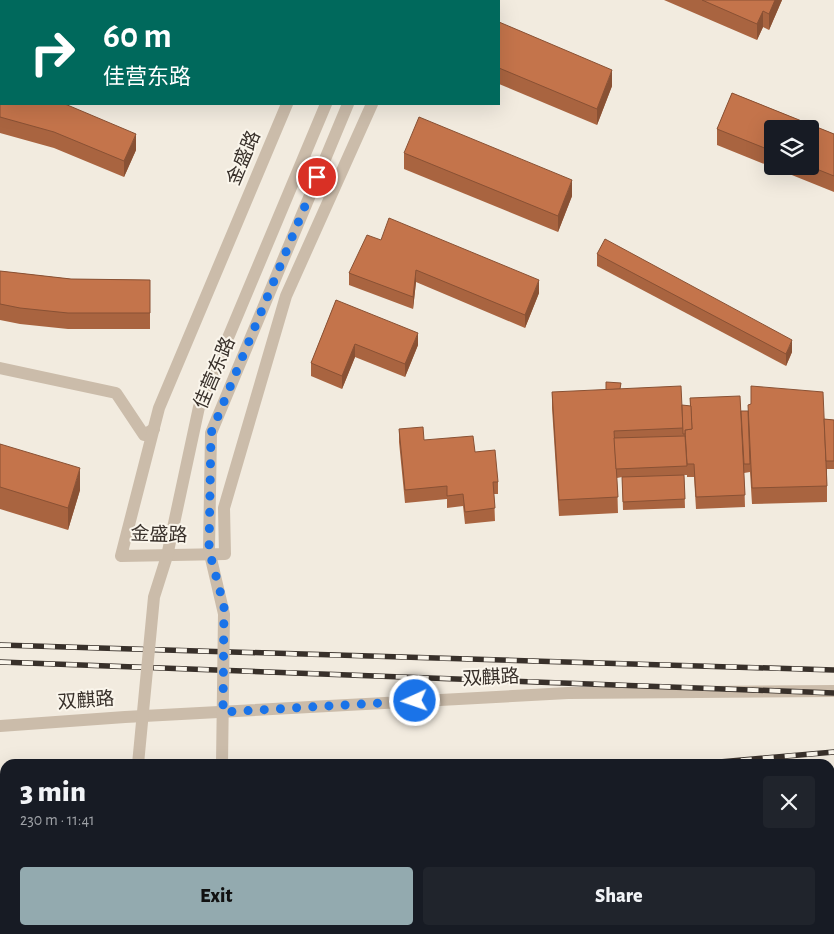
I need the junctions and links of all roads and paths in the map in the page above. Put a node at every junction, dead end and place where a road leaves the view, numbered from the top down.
1 (288, 105) edge
2 (326, 105) edge
3 (348, 105) edge
4 (372, 105) edge
5 (0, 368) edge
6 (154, 429) junction
7 (834, 691) edge
8 (223, 712) junction
9 (143, 716) junction
10 (0, 726) edge
11 (139, 759) edge
12 (222, 759) edge

1 - 6 street, 金盛路
2 - 9 street, bridge
3 - 8 street, 佳营东路, bridge
4 - 6 street, 金盛路
5 - 6 street
7 - 8 street, 双麒路
8 - 9 street, 双麒路
8 - 12 street, 佳营东路, bridge
9 - 10 street, 双麒路
9 - 11 street, bridge

